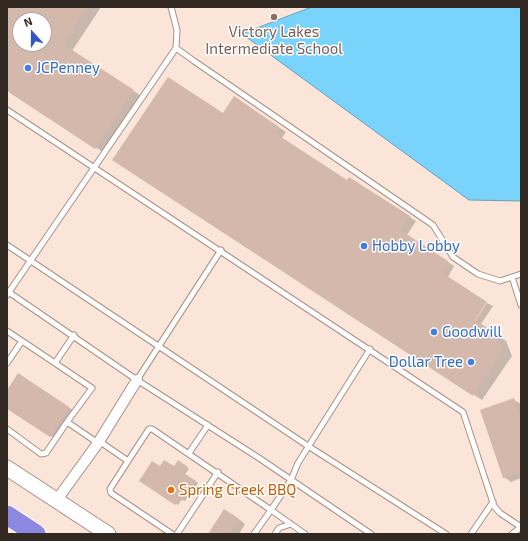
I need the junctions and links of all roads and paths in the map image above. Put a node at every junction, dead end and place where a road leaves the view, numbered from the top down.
1 (171, 7) edge
2 (176, 48) junction
3 (7, 110) edge
4 (94, 167) junction
5 (7, 245) edge
6 (221, 250) junction
7 (30, 262) junction
8 (521, 274) edge
9 (512, 277) junction
10 (8, 293) edge
11 (521, 306) edge
12 (7, 331) edge
13 (74, 335) junction
14 (22, 341) junction
15 (158, 346) junction
16 (370, 349) junction
17 (7, 363) edge
18 (55, 363) junction
19 (137, 380) junction
20 (67, 422) junction
21 (208, 425) junction
22 (7, 429) edge
23 (99, 442) junction
24 (308, 446) junction
25 (189, 453) junction
26 (128, 461) junction
27 (7, 468) edge
28 (218, 472) junction
29 (291, 480) junction
30 (56, 501) junction
31 (493, 502) junction
32 (271, 510) junction
33 (7, 515) edge
34 (291, 524) junction
35 (521, 527) edge
36 (36, 534) edge
37 (108, 534) edge
38 (172, 534) edge
39 (177, 534) edge
40 (254, 534) edge
41 (274, 534) edge
42 (305, 534) edge
43 (371, 534) edge
44 (446, 534) edge
45 (471, 534) edge
46 (512, 534) edge

1 - 2 lane
2 - 4 lane
2 - 9 lane
3 - 4 lane
4 - 6 lane
4 - 7 lane
5 - 7 lane
6 - 15 lane
6 - 16 lane
7 - 10 lane
7 - 15 lane
8 - 9 lane
9 - 11 lane
10 - 13 lane
12 - 14 lane
13 - 18 lane
13 - 19 lane
14 - 17 lane
14 - 18 lane
15 - 19 lane
15 - 24 lane
16 - 24 lane
16 - 31 lane
18 - 20 lane
19 - 21 lane
19 - 23 street
20 - 22 lane
20 - 23 lane
21 - 25 lane
21 - 29 lane
23 - 26 lane
23 - 30 street
24 - 29 lane
24 - 44 lane
25 - 26 lane
25 - 28 lane
26 - 38 lane
27 - 30 main road
28 - 32 lane
28 - 39 lane
29 - 32 lane
29 - 43 lane
30 - 37 main road
31 - 35 lane
31 - 45 lane
32 - 34 lane
32 - 40 lane
33 - 36 highway
34 - 41 lane
34 - 42 lane
35 - 46 lane

